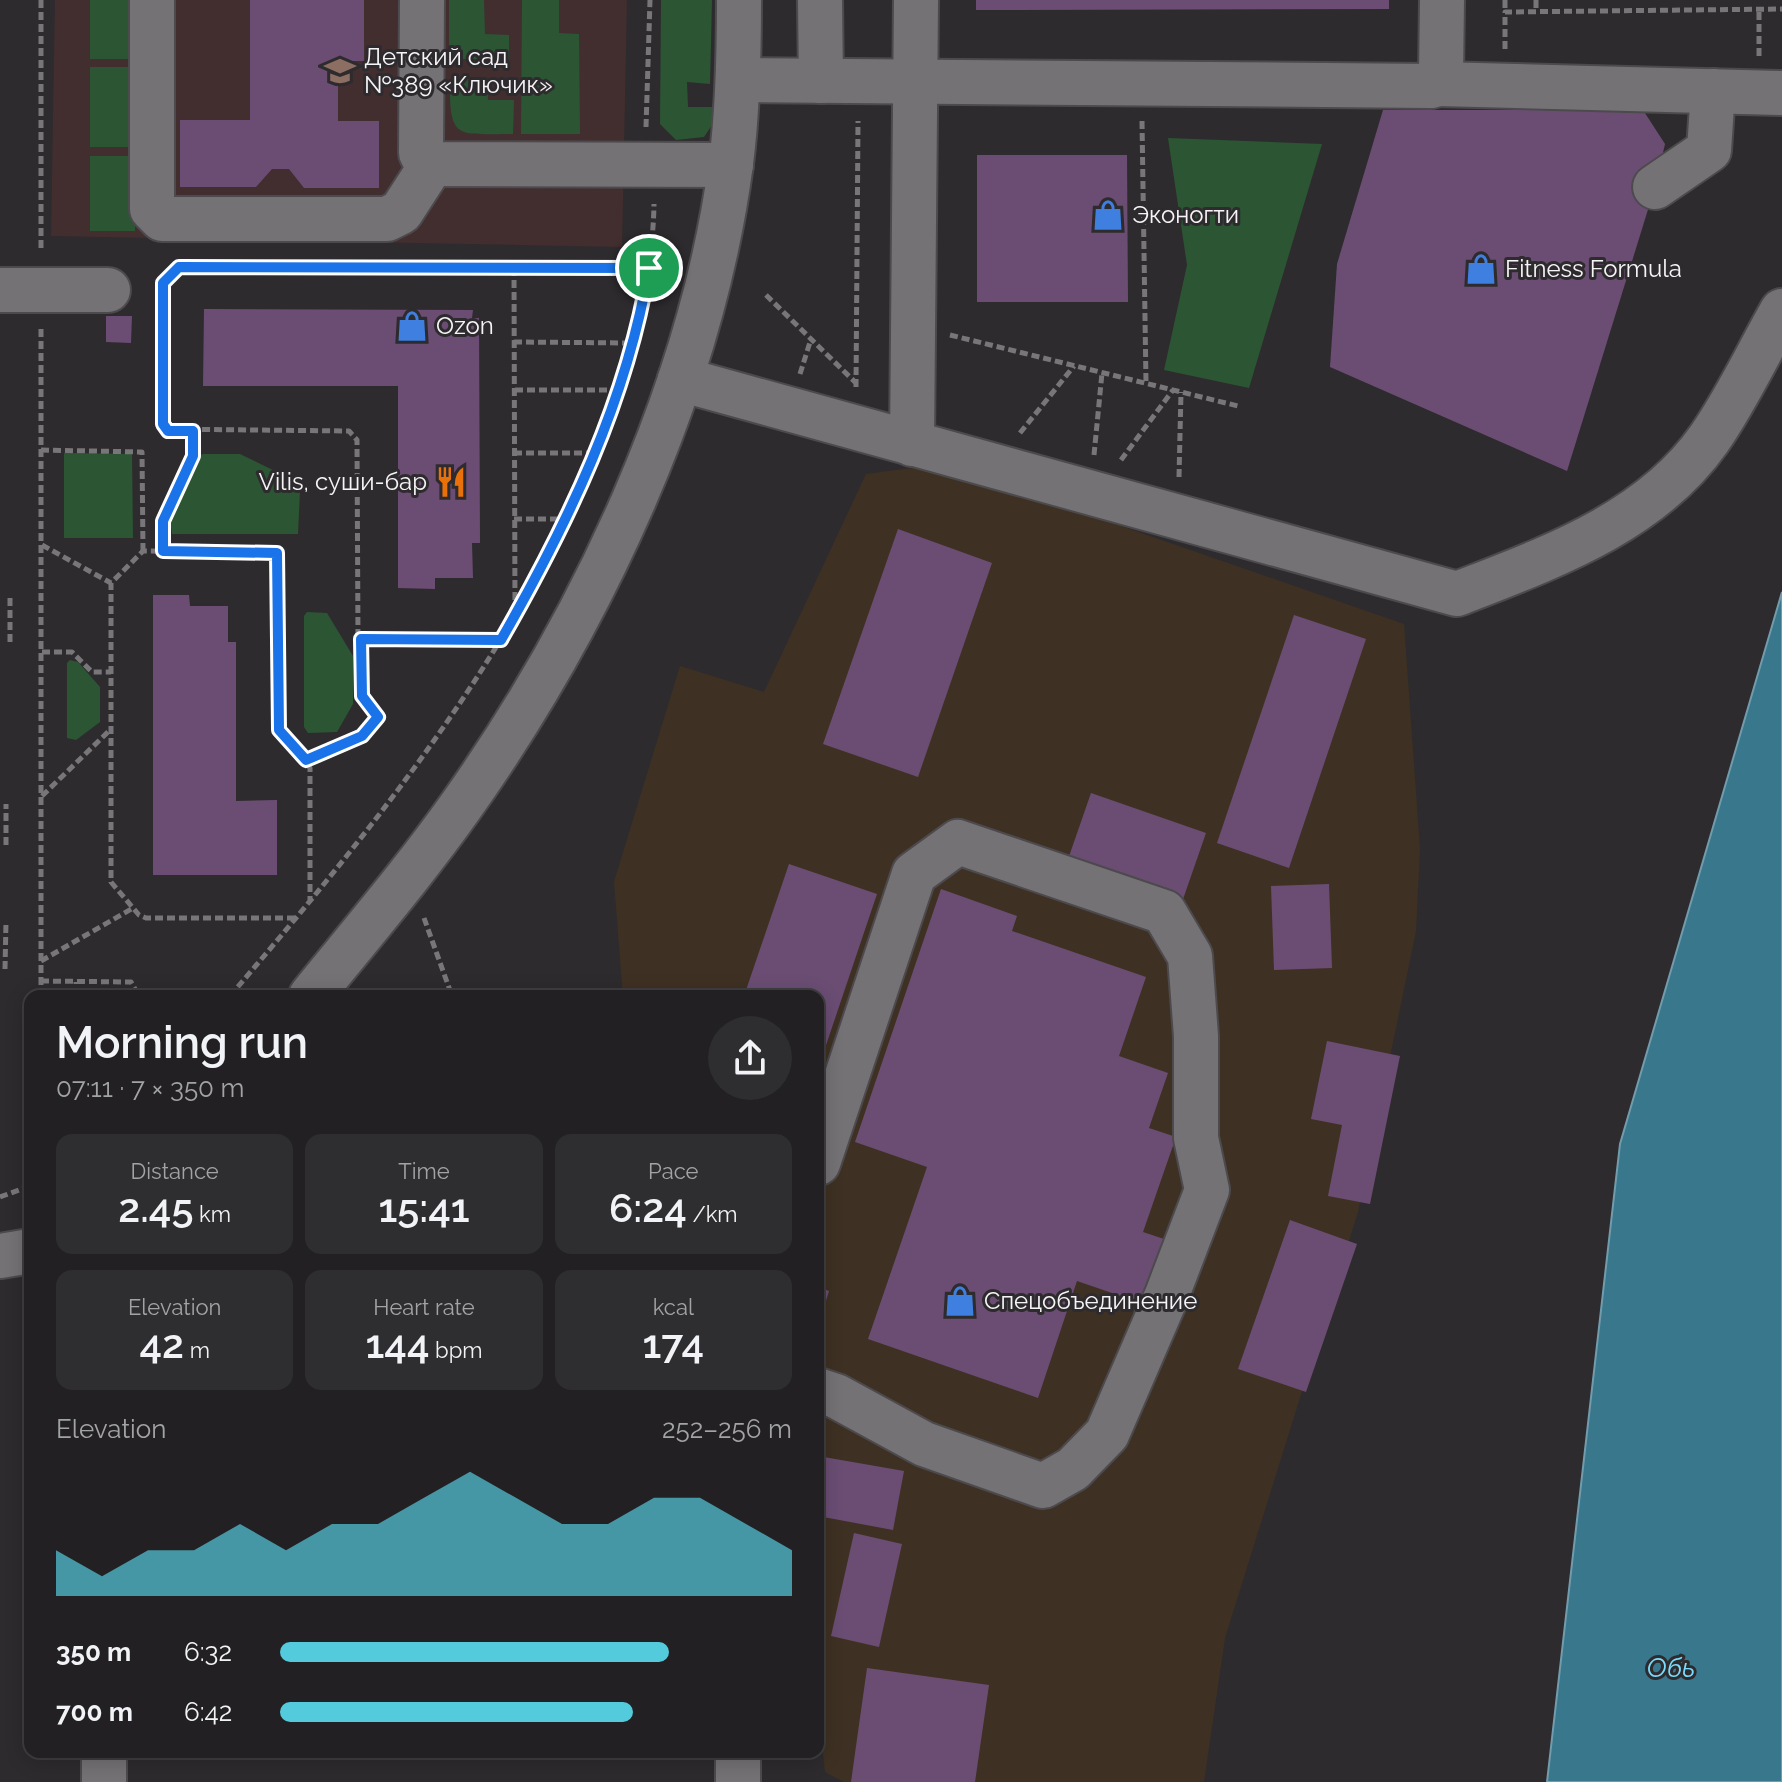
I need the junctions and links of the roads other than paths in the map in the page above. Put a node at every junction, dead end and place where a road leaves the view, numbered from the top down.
1 (152, 0) edge
2 (422, 0) edge
3 (739, 0) edge
4 (820, 0) edge
5 (916, 0) edge
6 (1442, 0) edge
7 (739, 80) junction
8 (839, 81) junction
9 (915, 82) junction
10 (1438, 84) junction
11 (1713, 91) junction
12 (1782, 93) edge
13 (432, 164) junction
14 (731, 165) junction
15 (1655, 187) dead end
16 (21, 290) edge
17 (108, 290) dead end
18 (1782, 311) edge
19 (680, 379) junction
20 (912, 444) junction
21 (316, 990) edge
22 (824, 1145) edge
23 (24, 1252) edge
24 (0, 1256) edge
25 (824, 1392) edge
26 (104, 1758) edge
27 (738, 1758) edge
28 (104, 1782) edge
29 (738, 1782) edge

1 - 13 street
2 - 13 street
3 - 7 street
4 - 8 street
5 - 9 street
6 - 10 street
7 - 8 street
7 - 14 street
8 - 9 street
9 - 10 street
9 - 20 street
10 - 11 street
11 - 12 street
11 - 15 street
13 - 14 street
14 - 19 street
16 - 17 street
18 - 20 street
19 - 20 street
19 - 21 street
22 - 25 street
23 - 24 street
26 - 28 street
27 - 29 street

